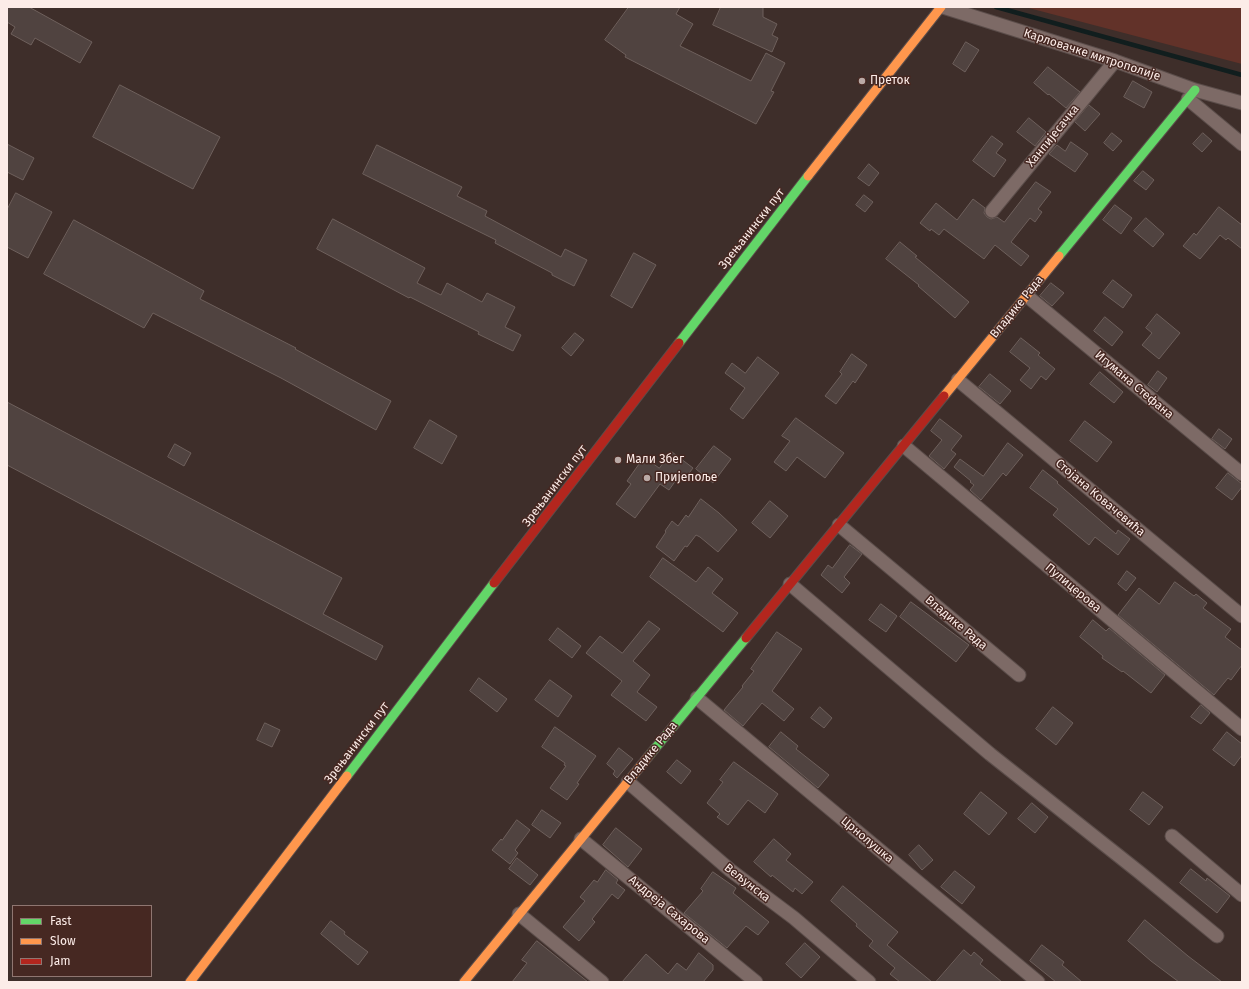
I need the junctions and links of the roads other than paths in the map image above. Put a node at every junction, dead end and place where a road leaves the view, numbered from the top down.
1 (942, 7) edge
2 (1115, 61) junction
3 (1192, 94) junction
4 (1242, 103) edge
5 (1242, 144) edge
6 (992, 211) dead end
7 (1027, 296) junction
8 (958, 380) junction
9 (904, 446) junction
10 (1242, 474) edge
11 (839, 525) junction
12 (790, 584) junction
13 (1242, 616) edge
14 (1018, 675) dead end
15 (696, 698) junction
16 (1242, 729) edge
17 (628, 782) junction
18 (1172, 836) dead end
19 (581, 839) junction
20 (1242, 895) edge
21 (520, 914) junction
22 (1217, 936) dead end
23 (190, 982) edge
24 (464, 982) edge
25 (602, 982) edge
26 (756, 982) edge
27 (869, 982) edge
28 (1038, 982) edge

1 - 2 street, Карловачке митрополије
1 - 23 main road, Зрењанински пут
2 - 3 street, Карловачке митрополије
2 - 6 street, Ханпијесачка
3 - 4 street, Карловачке митрополије
3 - 5 street
3 - 7 main road, Владике Рада
7 - 8 main road, Владике Рада
7 - 10 street, Игумана Стефана
8 - 9 main road, Владике Рада
8 - 13 street, Стојана Ковачевића
9 - 11 main road, Владике Рада
9 - 16 street, Пулицерова
11 - 12 main road, Владике Рада
11 - 14 street, Владике Рада
12 - 15 main road, Владике Рада
12 - 22 street
15 - 17 main road, Владике Рада
15 - 28 street, Црнолушка
17 - 19 main road, Владике Рада
17 - 27 street, Вељунска
18 - 20 street
19 - 21 main road, Владике Рада
19 - 26 street, Андреја Сахарова
21 - 24 main road, Владике Рада
21 - 25 street

